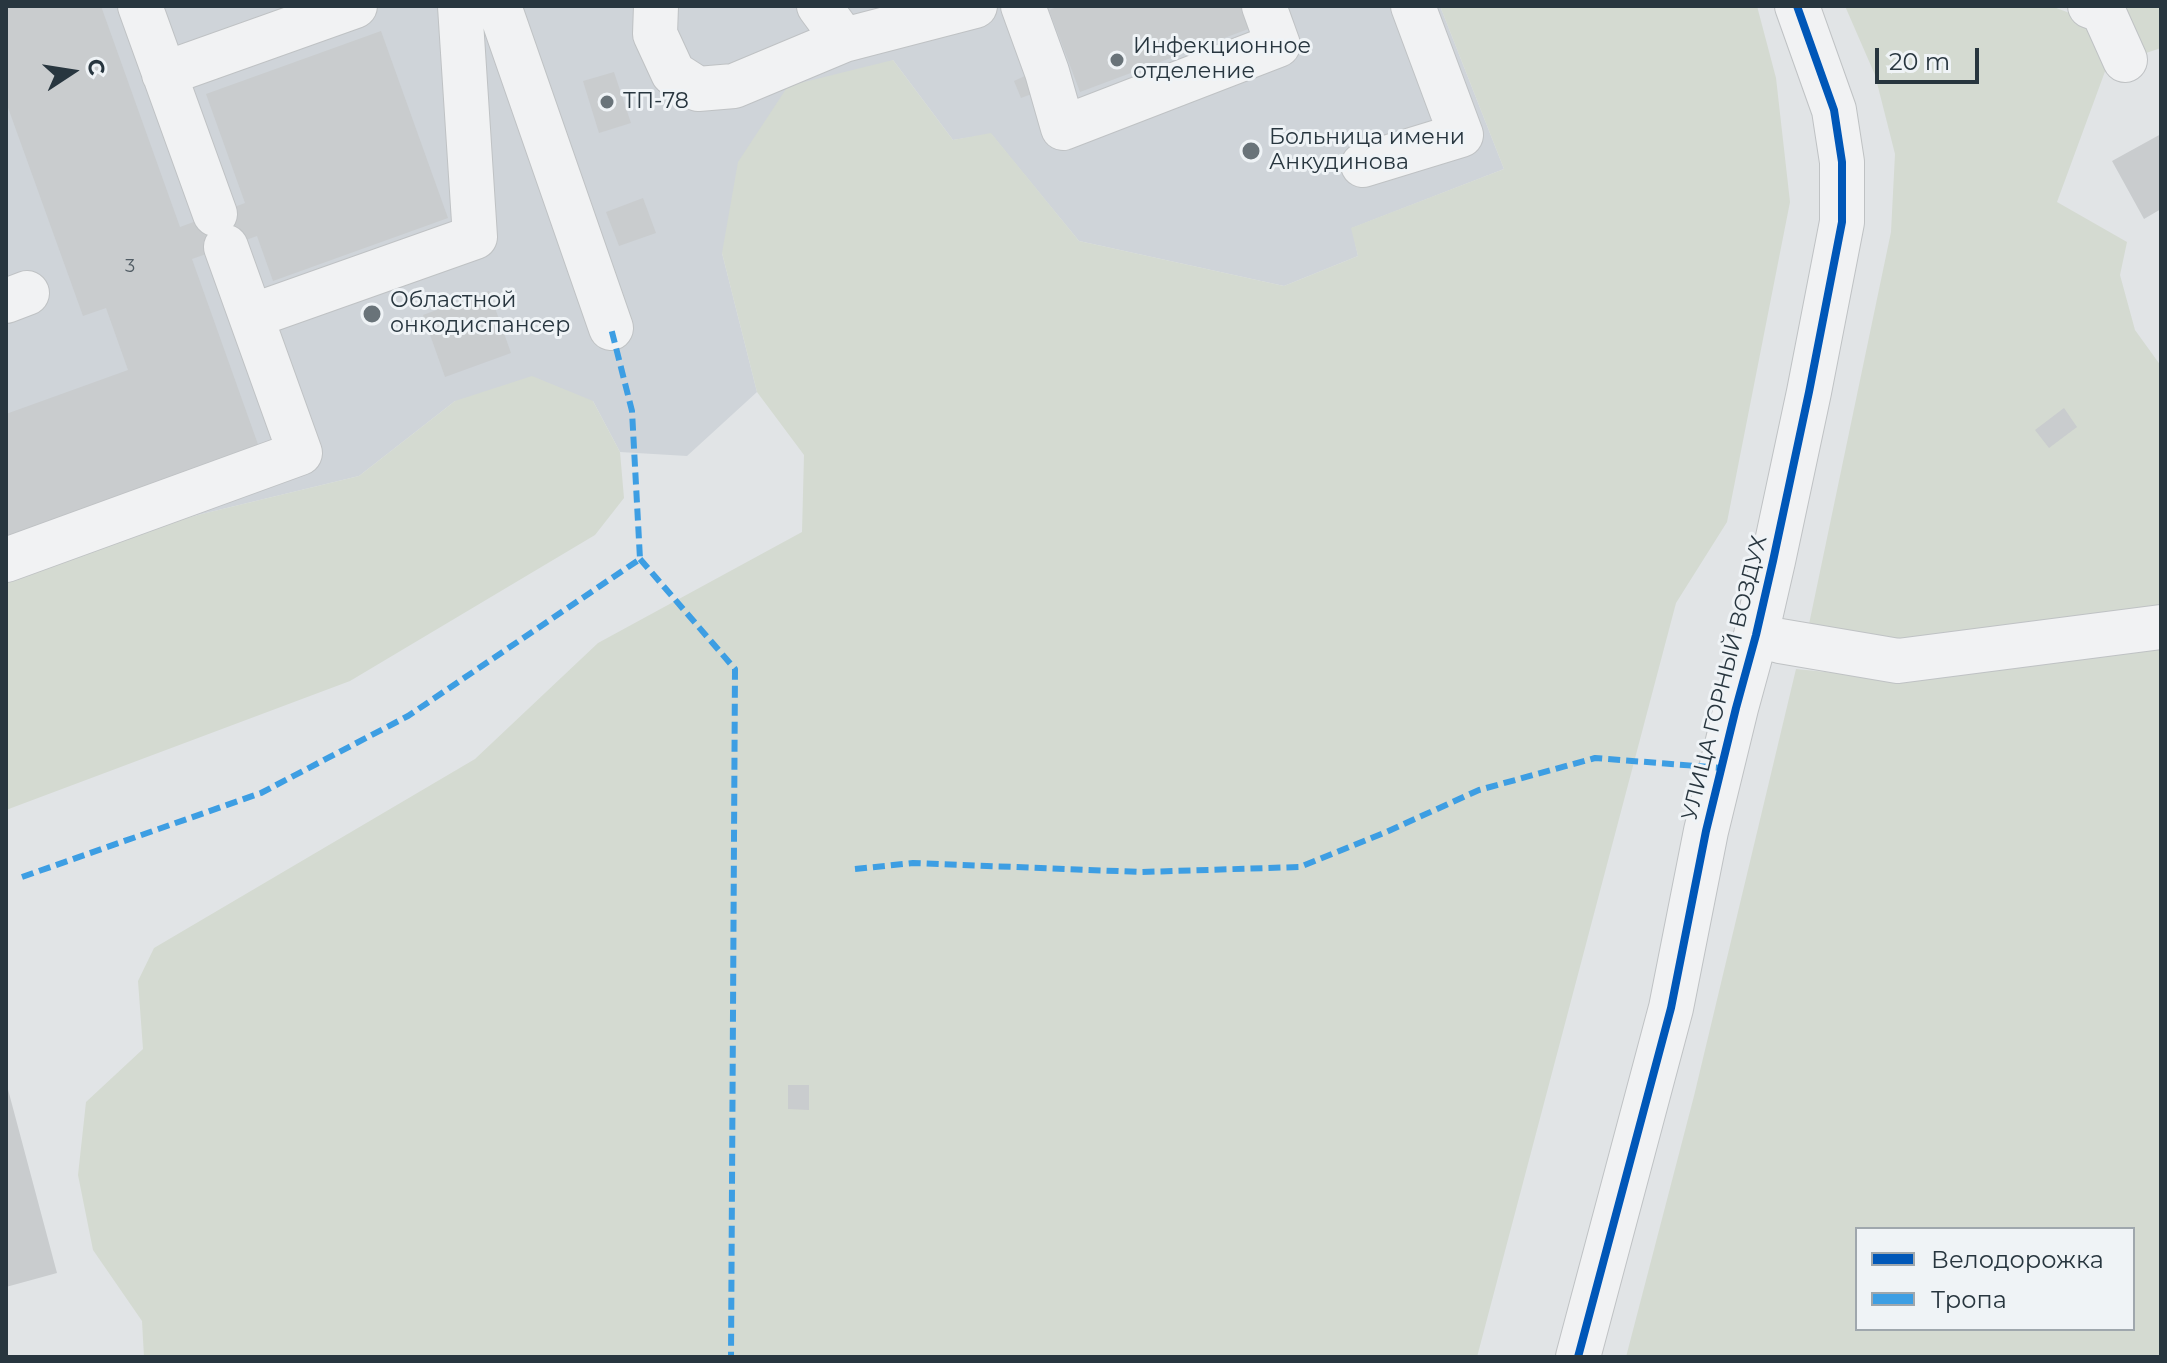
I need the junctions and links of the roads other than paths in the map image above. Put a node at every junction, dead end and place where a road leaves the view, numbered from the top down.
1 (140, 6) edge
2 (460, 6) edge
3 (499, 6) edge
4 (656, 6) edge
5 (819, 6) edge
6 (975, 6) edge
7 (1023, 6) edge
8 (1264, 6) edge
9 (1413, 6) edge
10 (1797, 6) edge
11 (2090, 6) edge
12 (328, 10) edge
13 (844, 40) junction
14 (2125, 60) dead end
15 (164, 74) junction
16 (1363, 165) dead end
17 (252, 316) junction
18 (611, 328) dead end
19 (6, 560) edge
20 (2161, 627) edge
21 (1756, 635) junction
22 (1578, 1357) edge

1 - 15 street
2 - 17 street
3 - 18 street
4 - 13 street
5 - 13 street
6 - 13 street
7 - 8 street
9 - 16 street
10 - 21 street, УЛИЦА ГОРНЫЙ ВОЗДУХ
11 - 14 street
12 - 15 street
15 - 17 street
17 - 19 street
20 - 21 street
21 - 22 street, УЛИЦА ГОРНЫЙ ВОЗДУХ

